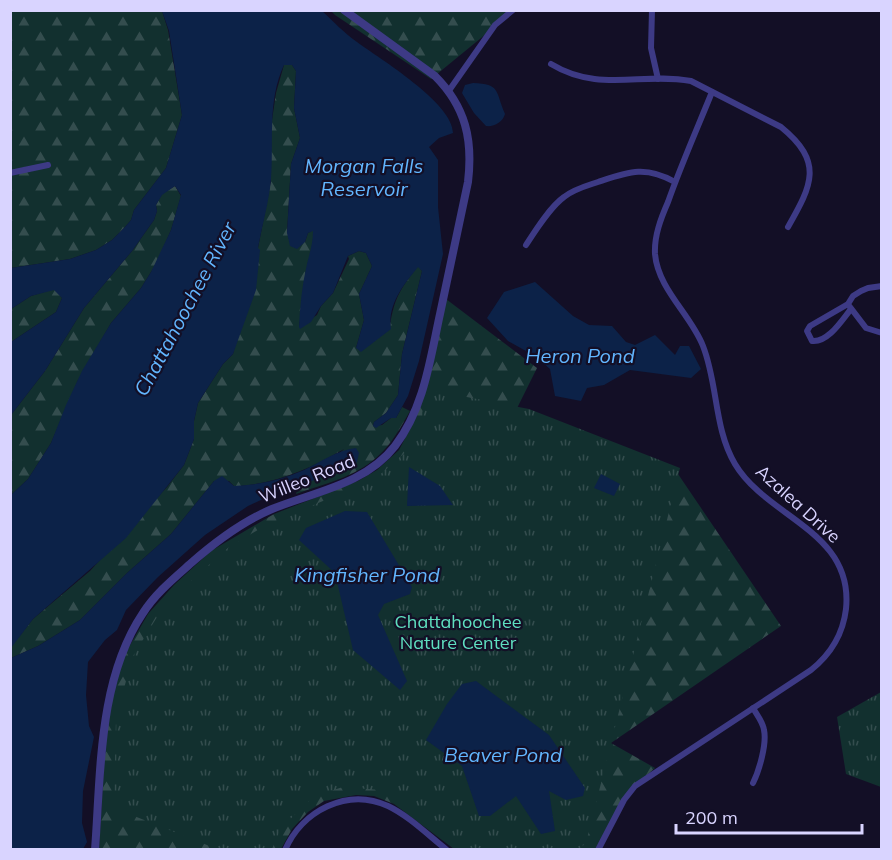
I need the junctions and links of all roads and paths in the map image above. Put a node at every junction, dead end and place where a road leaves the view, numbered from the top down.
1 (344, 10) edge
2 (513, 10) edge
3 (652, 10) edge
4 (551, 64) dead end
5 (658, 79) junction
6 (448, 92) junction
7 (712, 92) junction
8 (48, 165) dead end
9 (10, 173) edge
10 (675, 182) junction
11 (788, 227) dead end
12 (526, 245) dead end
13 (882, 286) edge
14 (850, 306) junction
15 (882, 333) edge
16 (753, 708) junction
17 (753, 783) dead end
18 (95, 849) edge
19 (285, 849) edge
20 (447, 849) edge
21 (598, 849) edge

1 - 6 street, Willeo Road
2 - 6 street
3 - 5 street
4 - 5 street
5 - 7 street
6 - 18 street, Willeo Road
7 - 10 street, Azalea Drive
7 - 11 street
8 - 9 street
10 - 12 street
10 - 16 street, Azalea Drive
13 - 14 street
14 - 14 street
14 - 15 street
16 - 17 street
16 - 21 street, Azalea Drive
19 - 20 street

